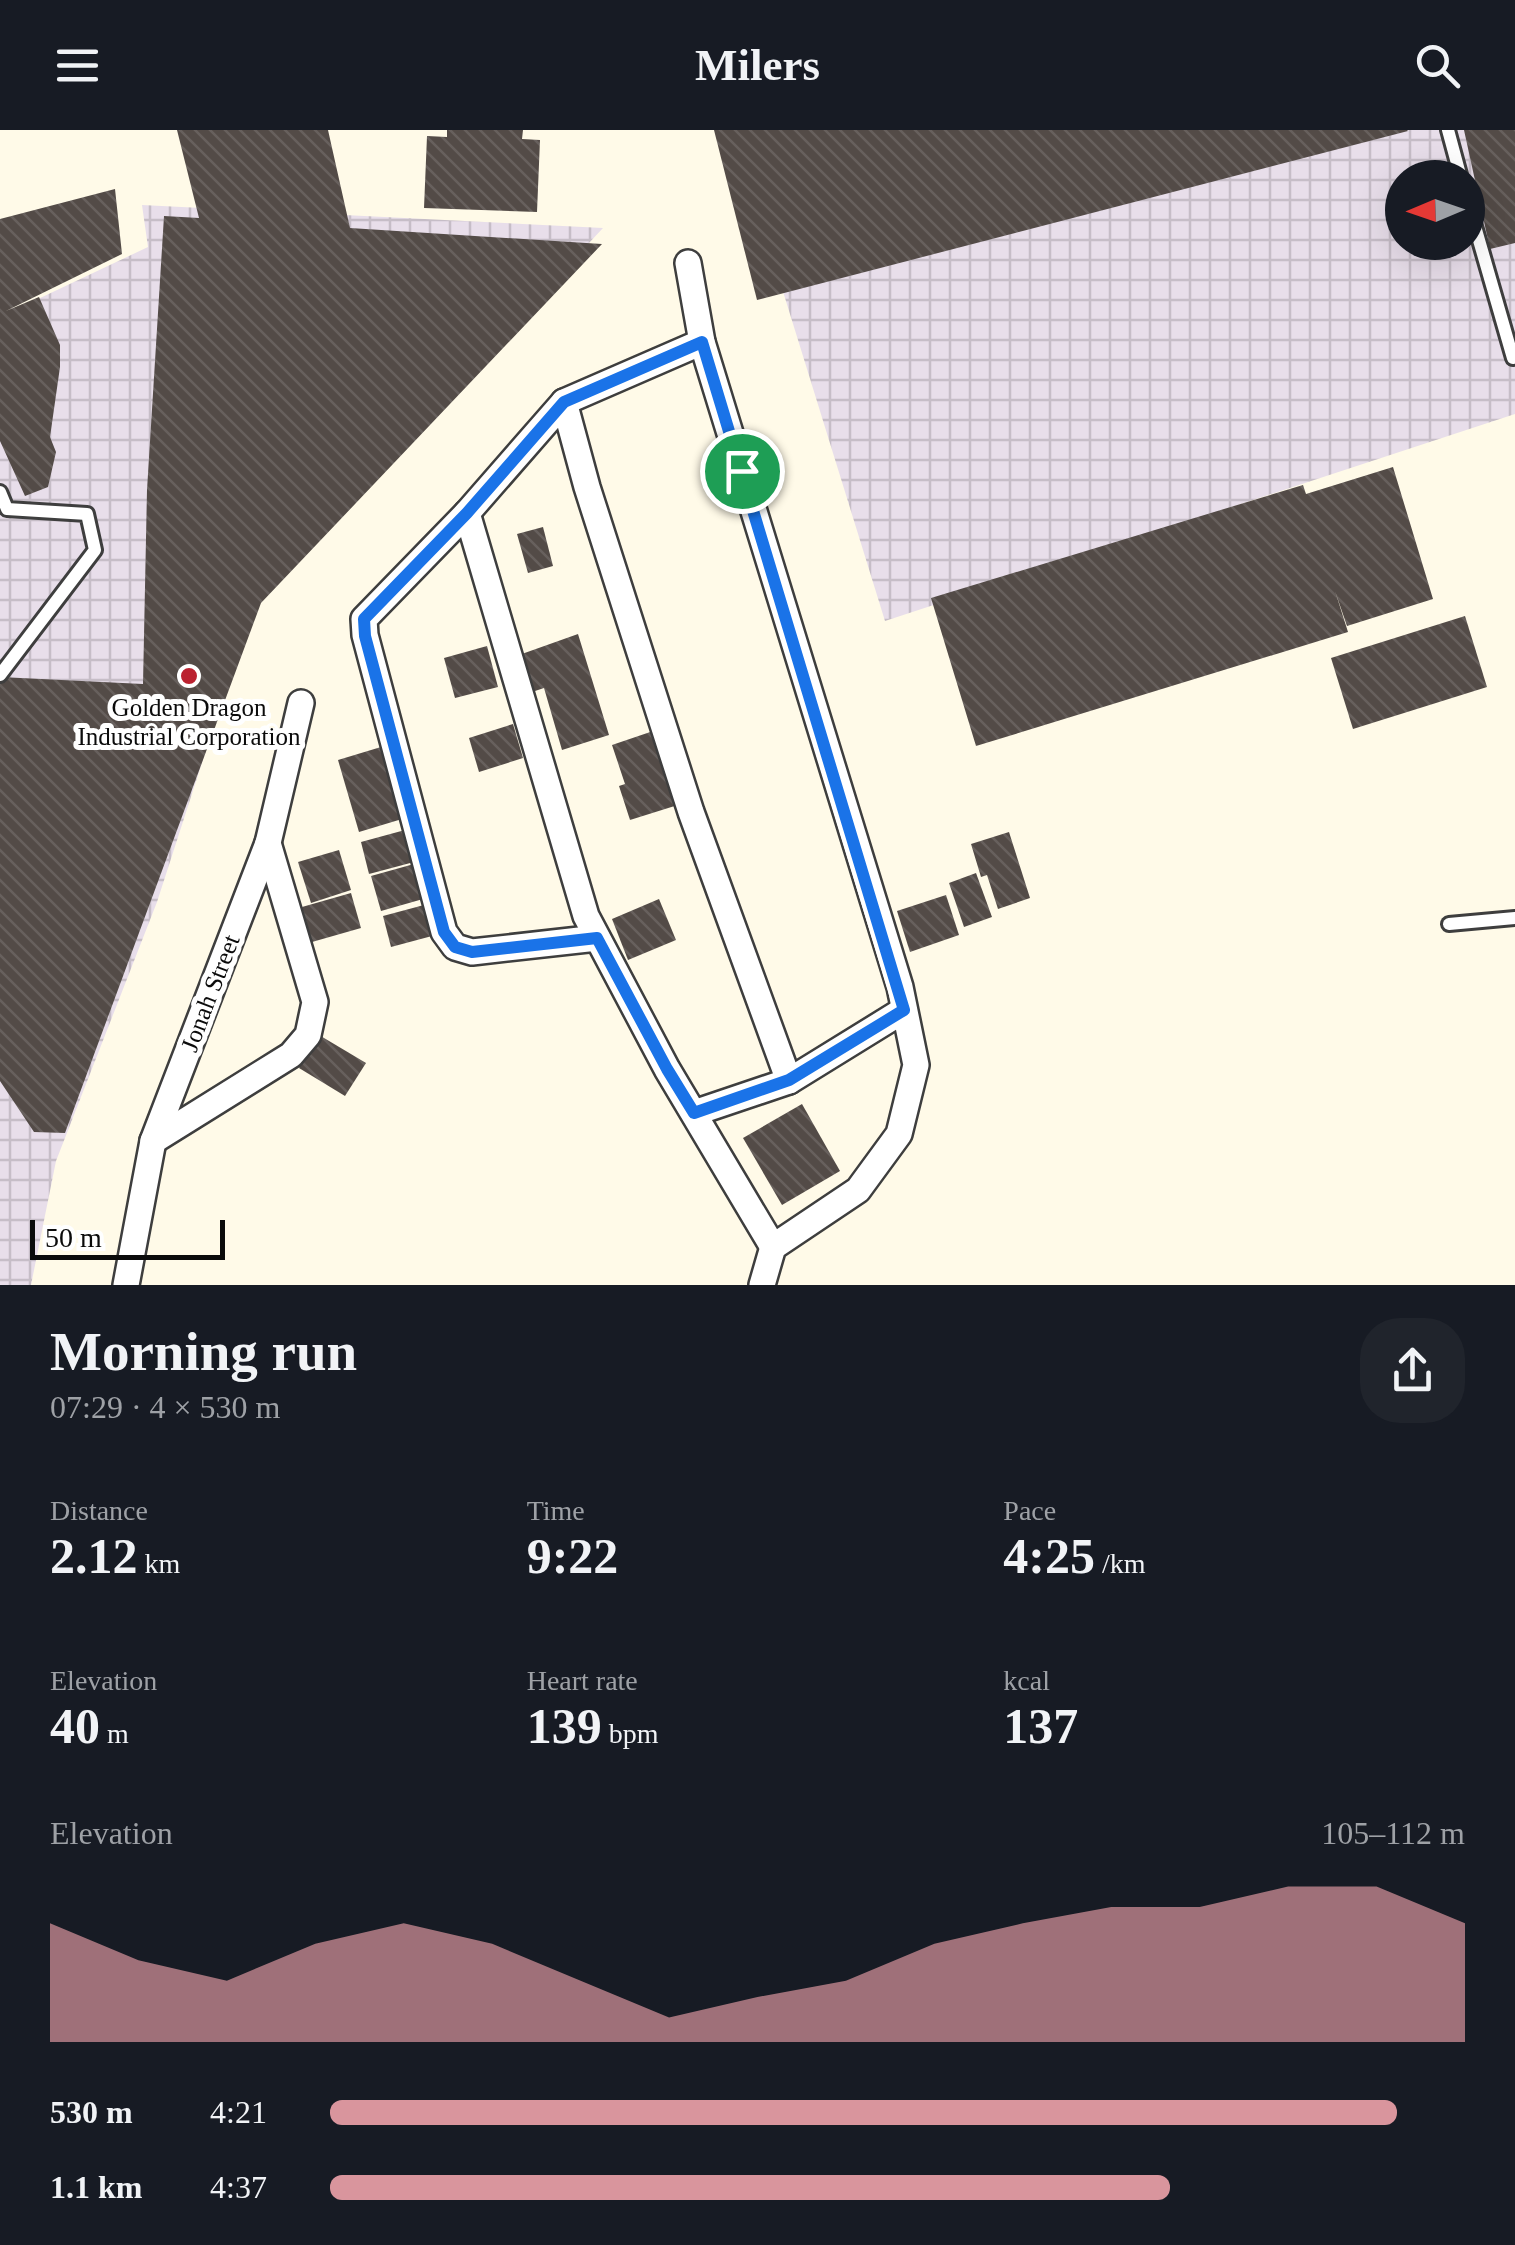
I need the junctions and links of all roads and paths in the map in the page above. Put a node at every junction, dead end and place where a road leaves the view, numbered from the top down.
1 (1448, 130) edge
2 (1456, 160) edge
3 (1485, 260) edge
4 (688, 263) dead end
5 (702, 342) junction
6 (1513, 358) edge
7 (564, 402) junction
8 (0, 492) edge
9 (467, 513) junction
10 (0, 675) edge
11 (300, 704) dead end
12 (268, 843) junction
13 (1515, 918) edge
14 (1450, 924) dead end
15 (597, 938) junction
16 (904, 1010) junction
17 (789, 1080) junction
18 (694, 1113) junction
19 (153, 1141) junction
20 (773, 1247) junction
21 (126, 1285) edge
22 (762, 1285) edge

1 - 2 lane
3 - 6 lane
4 - 5 street
5 - 7 street
5 - 16 street
7 - 9 street
7 - 17 street
8 - 10 lane
9 - 15 street
9 - 15 street
11 - 12 street, Jonah Street
12 - 19 street, Jonah Street
12 - 19 street
13 - 14 lane
15 - 18 street
16 - 17 street
16 - 20 street
17 - 18 street
18 - 20 street
19 - 21 street, Jonah Street
20 - 22 street

